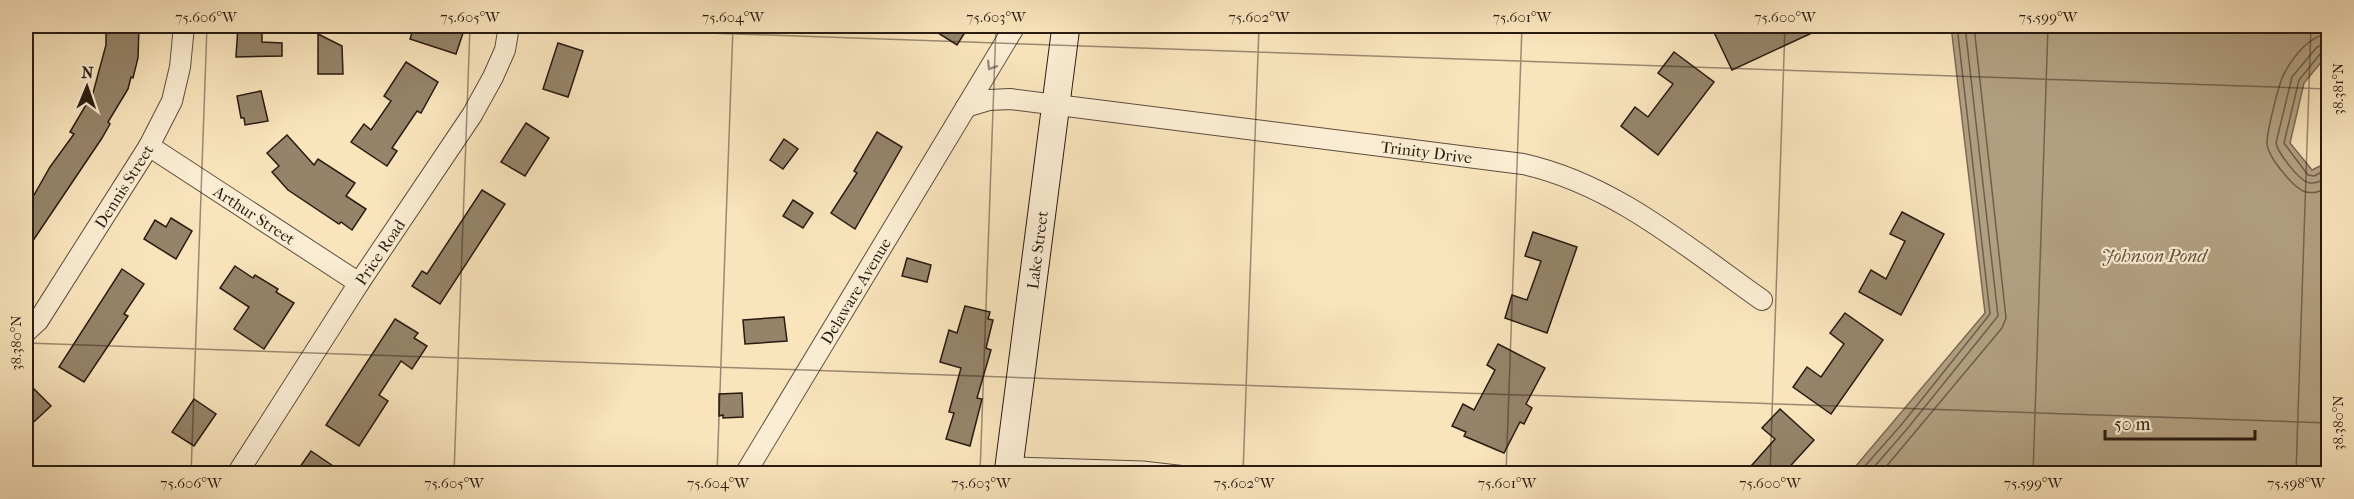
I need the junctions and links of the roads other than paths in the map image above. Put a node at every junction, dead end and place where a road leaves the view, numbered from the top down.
1 (184, 26) edge
2 (509, 26) edge
3 (1015, 26) edge
4 (1066, 26) edge
5 (1056, 106) junction
6 (966, 107) junction
7 (149, 146) junction
8 (359, 283) junction
9 (1762, 300) dead end
10 (26, 332) edge
11 (1009, 468) edge
12 (237, 474) edge
13 (745, 474) edge
14 (1212, 474) edge

1 - 7 street, Dennis Street
2 - 8 street, Price Road
3 -> 6 street, Delaware Avenue
4 - 5 street, Lake Street
5 - 6 street
5 - 9 street, Trinity Drive
5 - 11 street, Lake Street
6 - 13 street, Delaware Avenue
7 - 8 street, Arthur Street
7 - 10 street, Dennis Street
8 - 12 street, Price Road
11 - 14 lane

